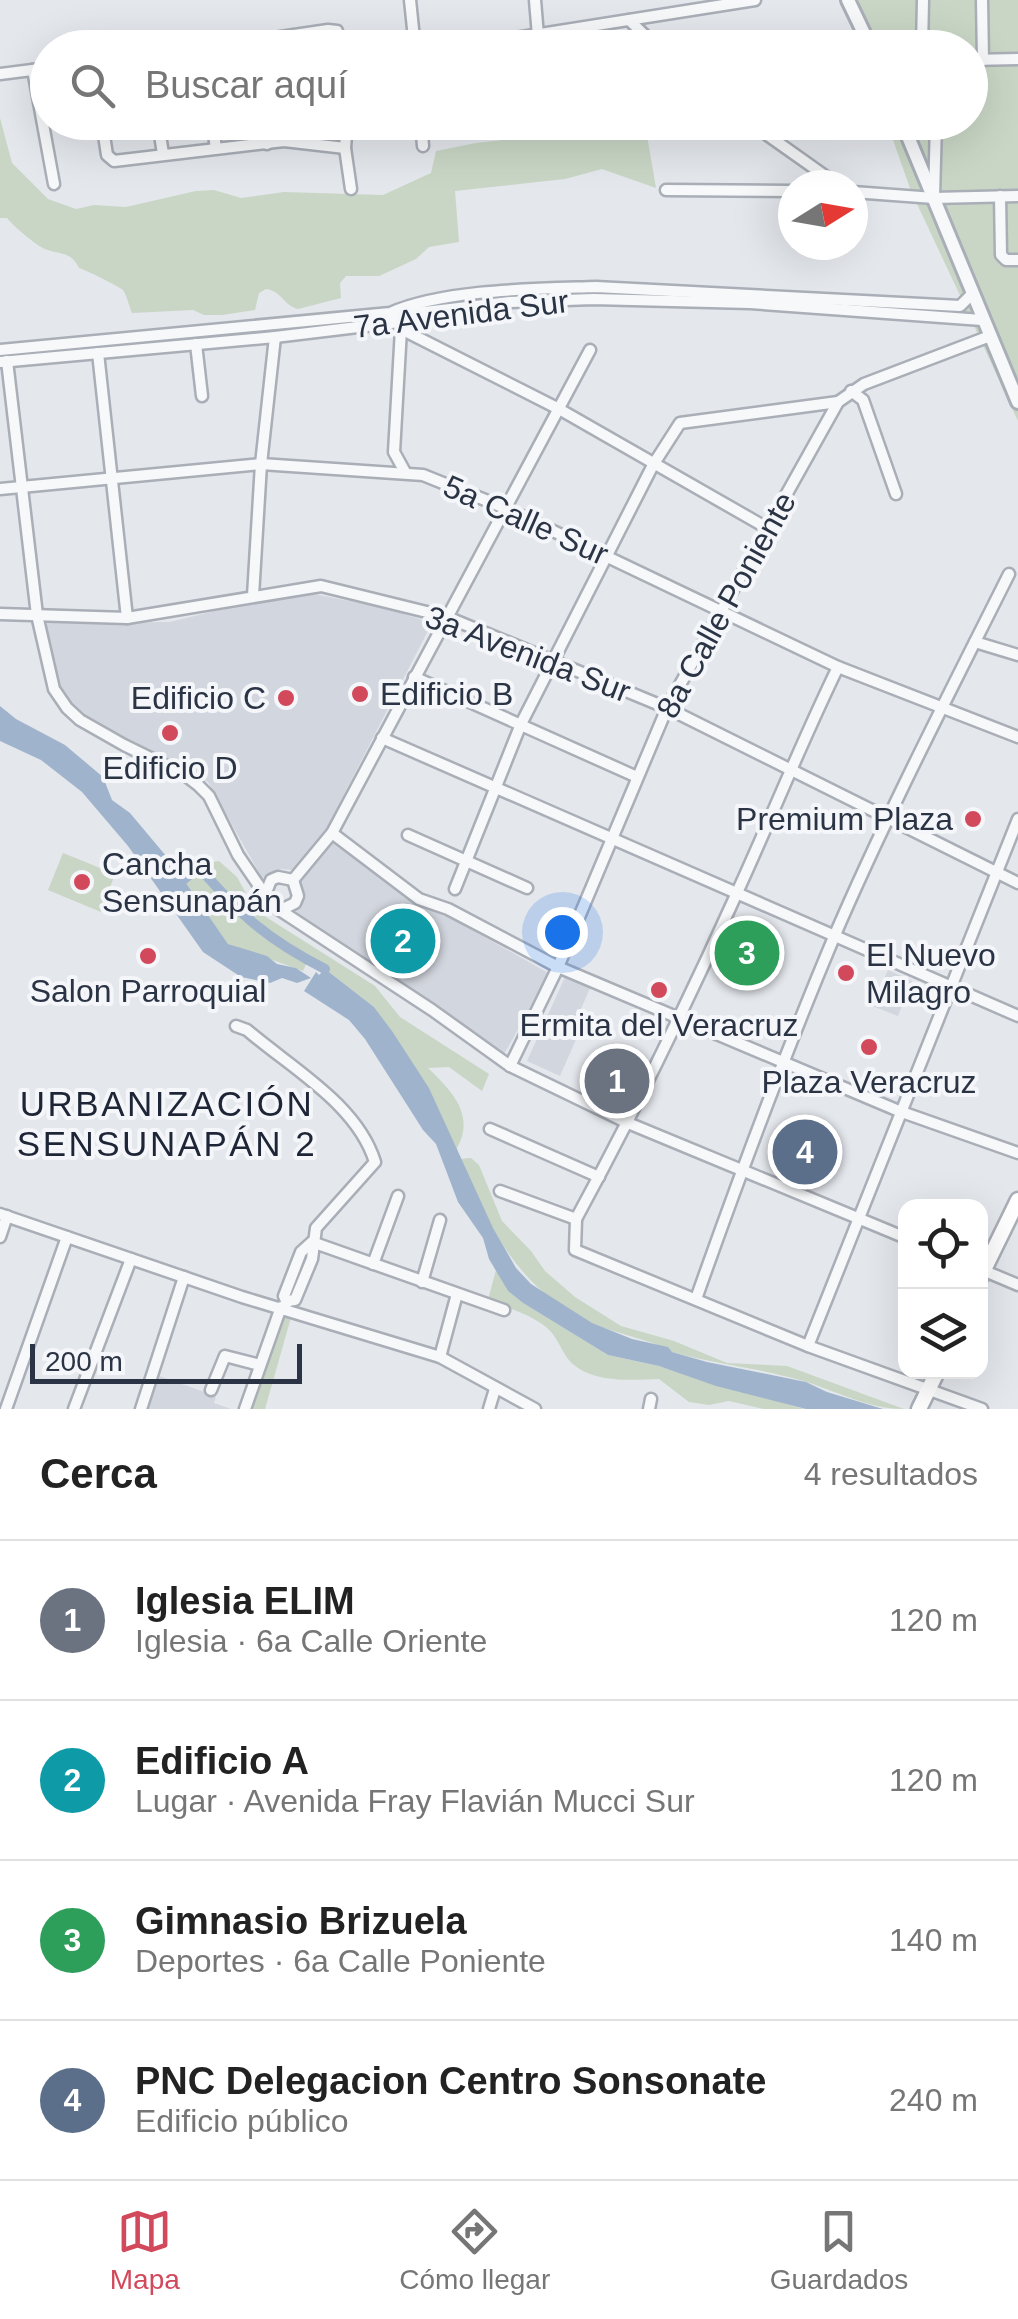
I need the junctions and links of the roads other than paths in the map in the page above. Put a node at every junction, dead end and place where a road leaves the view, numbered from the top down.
1 (410, 0) edge
2 (534, 0) edge
3 (755, 0) edge
4 (848, 0) edge
5 (922, 0) edge
6 (982, 0) edge
7 (629, 20) junction
8 (412, 30) edge
9 (537, 30) edge
10 (563, 30) edge
11 (639, 30) edge
12 (862, 30) edge
13 (922, 30) edge
14 (982, 30) edge
15 (1018, 59) edge
16 (988, 60) edge
17 (30, 70) edge
18 (0, 74) edge
19 (46, 140) edge
20 (105, 140) edge
21 (160, 140) edge
22 (215, 140) edge
23 (266, 140) edge
24 (345, 140) edge
25 (424, 140) edge
26 (774, 140) edge
27 (910, 140) edge
28 (936, 140) edge
29 (267, 144) junction
30 (424, 146) dead end
31 (216, 148) junction
32 (345, 148) junction
33 (162, 154) junction
34 (817, 170) edge
35 (54, 184) dead end
36 (352, 188) dead end
37 (666, 190) dead end
38 (778, 191) edge
39 (868, 193) edge
40 (1000, 196) junction
41 (1018, 196) edge
42 (934, 198) junction
43 (1018, 260) edge
44 (972, 294) junction
45 (982, 320) junction
46 (397, 321) junction
47 (990, 336) junction
48 (275, 337) junction
49 (196, 344) junction
50 (0, 350) edge
51 (590, 350) dead end
52 (98, 353) junction
53 (4, 362) edge
54 (851, 391) junction
55 (202, 396) dead end
56 (838, 402) junction
57 (1018, 402) edge
58 (559, 409) junction
59 (261, 464) junction
60 (654, 465) junction
61 (405, 472) junction
62 (113, 478) junction
63 (22, 486) junction
64 (0, 489) edge
65 (896, 494) dead end
66 (505, 508) junction
67 (767, 528) junction
68 (606, 556) junction
69 (1009, 574) dead end
70 (253, 596) junction
71 (722, 611) junction
72 (0, 614) edge
73 (37, 615) junction
74 (447, 617) junction
75 (127, 618) junction
76 (975, 642) junction
77 (1018, 655) edge
78 (553, 661) junction
79 (838, 667) junction
80 (414, 677) junction
81 (667, 708) junction
82 (944, 708) junction
83 (521, 724) junction
84 (1018, 737) edge
85 (382, 738) junction
86 (788, 770) junction
87 (636, 777) junction
88 (498, 788) junction
89 (888, 819) junction
90 (1018, 819) edge
91 (332, 834) junction
92 (408, 835) dead end
93 (612, 840) junction
94 (466, 862) junction
95 (996, 873) junction
96 (293, 880) junction
97 (1018, 883) edge
98 (527, 888) dead end
99 (455, 889) dead end
100 (265, 895) junction
101 (736, 895) junction
102 (282, 910) junction
103 (835, 935) junction
104 (558, 966) junction
105 (950, 986) junction
106 (1018, 1016) edge
107 (679, 1018) junction
108 (236, 1026) dead end
109 (783, 1062) junction
110 (510, 1066) junction
111 (899, 1111) junction
112 (628, 1123) junction
113 (490, 1128) dead end
114 (1018, 1153) edge
115 (742, 1170) junction
116 (599, 1177) junction
117 (500, 1191) dead end
118 (398, 1196) dead end
119 (1018, 1200) edge
120 (4, 1215) edge
121 (860, 1219) junction
122 (440, 1220) dead end
123 (576, 1220) junction
124 (898, 1235) edge
125 (0, 1237) edge
126 (67, 1237) junction
127 (312, 1242) junction
128 (132, 1259) junction
129 (988, 1260) edge
130 (373, 1264) junction
131 (988, 1274) edge
132 (184, 1277) junction
133 (422, 1282) junction
134 (1018, 1284) edge
135 (457, 1294) junction
136 (696, 1299) junction
137 (284, 1306) junction
138 (504, 1310) dead end
139 (808, 1346) junction
140 (440, 1356) junction
141 (260, 1365) junction
142 (934, 1379) edge
143 (212, 1390) dead end
144 (495, 1390) junction
145 (928, 1391) junction
146 (531, 1408) edge
147 (6, 1409) edge
148 (74, 1409) edge
149 (141, 1409) edge
150 (245, 1409) edge
151 (490, 1409) edge
152 (919, 1409) edge
153 (982, 1409) edge

1 - 8 street
2 - 9 street
3 - 7 street
4 - 12 street
5 - 13 street
6 - 14 street
7 - 10 street
7 - 11 street
15 - 16 street
17 - 18 street
19 - 35 street
20 - 33 street
21 - 33 street
22 - 31 street
23 - 29 street
24 - 32 street
25 - 30 street
26 - 34 street
27 - 42 street
28 - 42 street
29 - 31 street
29 - 32 street
31 - 33 street
32 - 36 street
37 - 38 street
39 - 42 street
40 - 41 street
40 - 42 street
40 - 43 street
42 - 44 street
44 - 45 street
44 - 46 street, 7a Avenida Sur
45 - 46 street, 7a Avenida Sur
45 - 47 street
46 - 48 street, 7a Avenida Sur
46 - 50 street, 7a Avenida Sur
46 - 58 street
46 - 61 street
47 - 54 street, 8a Calle Poniente
47 - 57 street
48 - 49 street, 7a Avenida Sur
48 - 59 street
49 - 52 street, 7a Avenida Sur
49 - 55 street
51 - 58 street
52 - 53 street, 7a Avenida Sur
52 - 62 street
53 - 63 street
54 - 56 street, 8a Calle Poniente
54 - 65 street
56 - 60 street
56 - 67 street, 8a Calle Poniente
58 - 60 street
58 - 66 street
59 - 61 street, 5a Calle Sur
59 - 62 street, 5a Calle Sur
59 - 70 street
60 - 67 street
60 - 68 street
61 - 66 street, 5a Calle Sur
62 - 63 street, 5a Calle Sur
62 - 75 street
63 - 64 street, 5a Calle Sur
63 - 73 street
66 - 68 street, 5a Calle Sur
66 - 74 street
67 - 71 street, 8a Calle Poniente
68 - 71 street, 5a Calle Sur
68 - 78 street
69 - 76 street
70 - 74 street, 3a Avenida Sur
70 - 75 street, 3a Avenida Sur
71 - 79 street, 5a Calle Sur
71 - 81 street, 8a Calle Poniente
72 - 73 street, 3a Avenida Sur
73 - 75 street, 3a Avenida Sur
73 - 100 street
74 - 78 street, 3a Avenida Sur
74 - 80 street
76 - 77 street
76 - 82 street
78 - 81 street, 3a Avenida Sur
78 - 83 street
79 - 82 street, 5a Calle Sur
79 - 86 street
80 - 83 street
80 - 85 street
81 - 86 street, 3a Avenida Sur
81 - 87 street, 8a Calle Poniente
82 - 84 street, 5a Calle Sur
82 - 89 street
83 - 87 street
83 - 88 street
85 - 88 street
85 - 91 street
86 - 89 street, 3a Avenida Sur
86 - 101 street
87 - 93 street, 8a Calle Poniente
88 - 93 street
88 - 94 street
89 - 95 street, 3a Avenida Sur
89 - 103 street
90 - 95 street
91 - 96 street
91 - 104 street
92 - 94 street
93 - 101 street
93 - 104 street, 8a Calle Poniente
94 - 98 street
94 - 99 street
95 - 97 street, 3a Avenida Sur
95 - 105 street
96 - 100 street
96 - 102 street
100 - 102 street
101 - 103 street
101 - 107 street
102 - 110 street
103 - 105 street
103 - 109 street
104 - 107 street
104 - 110 street, 8a Calle Poniente
105 - 106 street
105 - 111 street
107 - 109 street
107 - 112 street
108 - 127 street
109 - 111 street
109 - 115 street
110 - 112 street
111 - 114 street
111 - 121 street
112 - 115 street
112 - 116 street
113 - 116 street
115 - 121 street
115 - 136 street
116 - 123 street
117 - 123 street
118 - 130 street
119 - 129 main road
120 - 125 street
120 - 126 street
121 - 124 street
121 - 139 street
122 - 133 street
123 - 136 street
126 - 128 street
126 - 147 street
127 - 130 street
127 - 137 street
128 - 132 street
128 - 148 street
130 - 133 street
131 - 134 street
132 - 137 street
132 - 149 street
133 - 135 street
135 - 138 street
135 - 140 street
136 - 139 street
137 - 140 street
137 - 141 street
139 - 145 street
140 - 144 street
141 - 143 street
141 - 150 street
142 - 145 main road
144 - 146 street
144 - 151 street
145 - 152 main road
145 - 153 street

